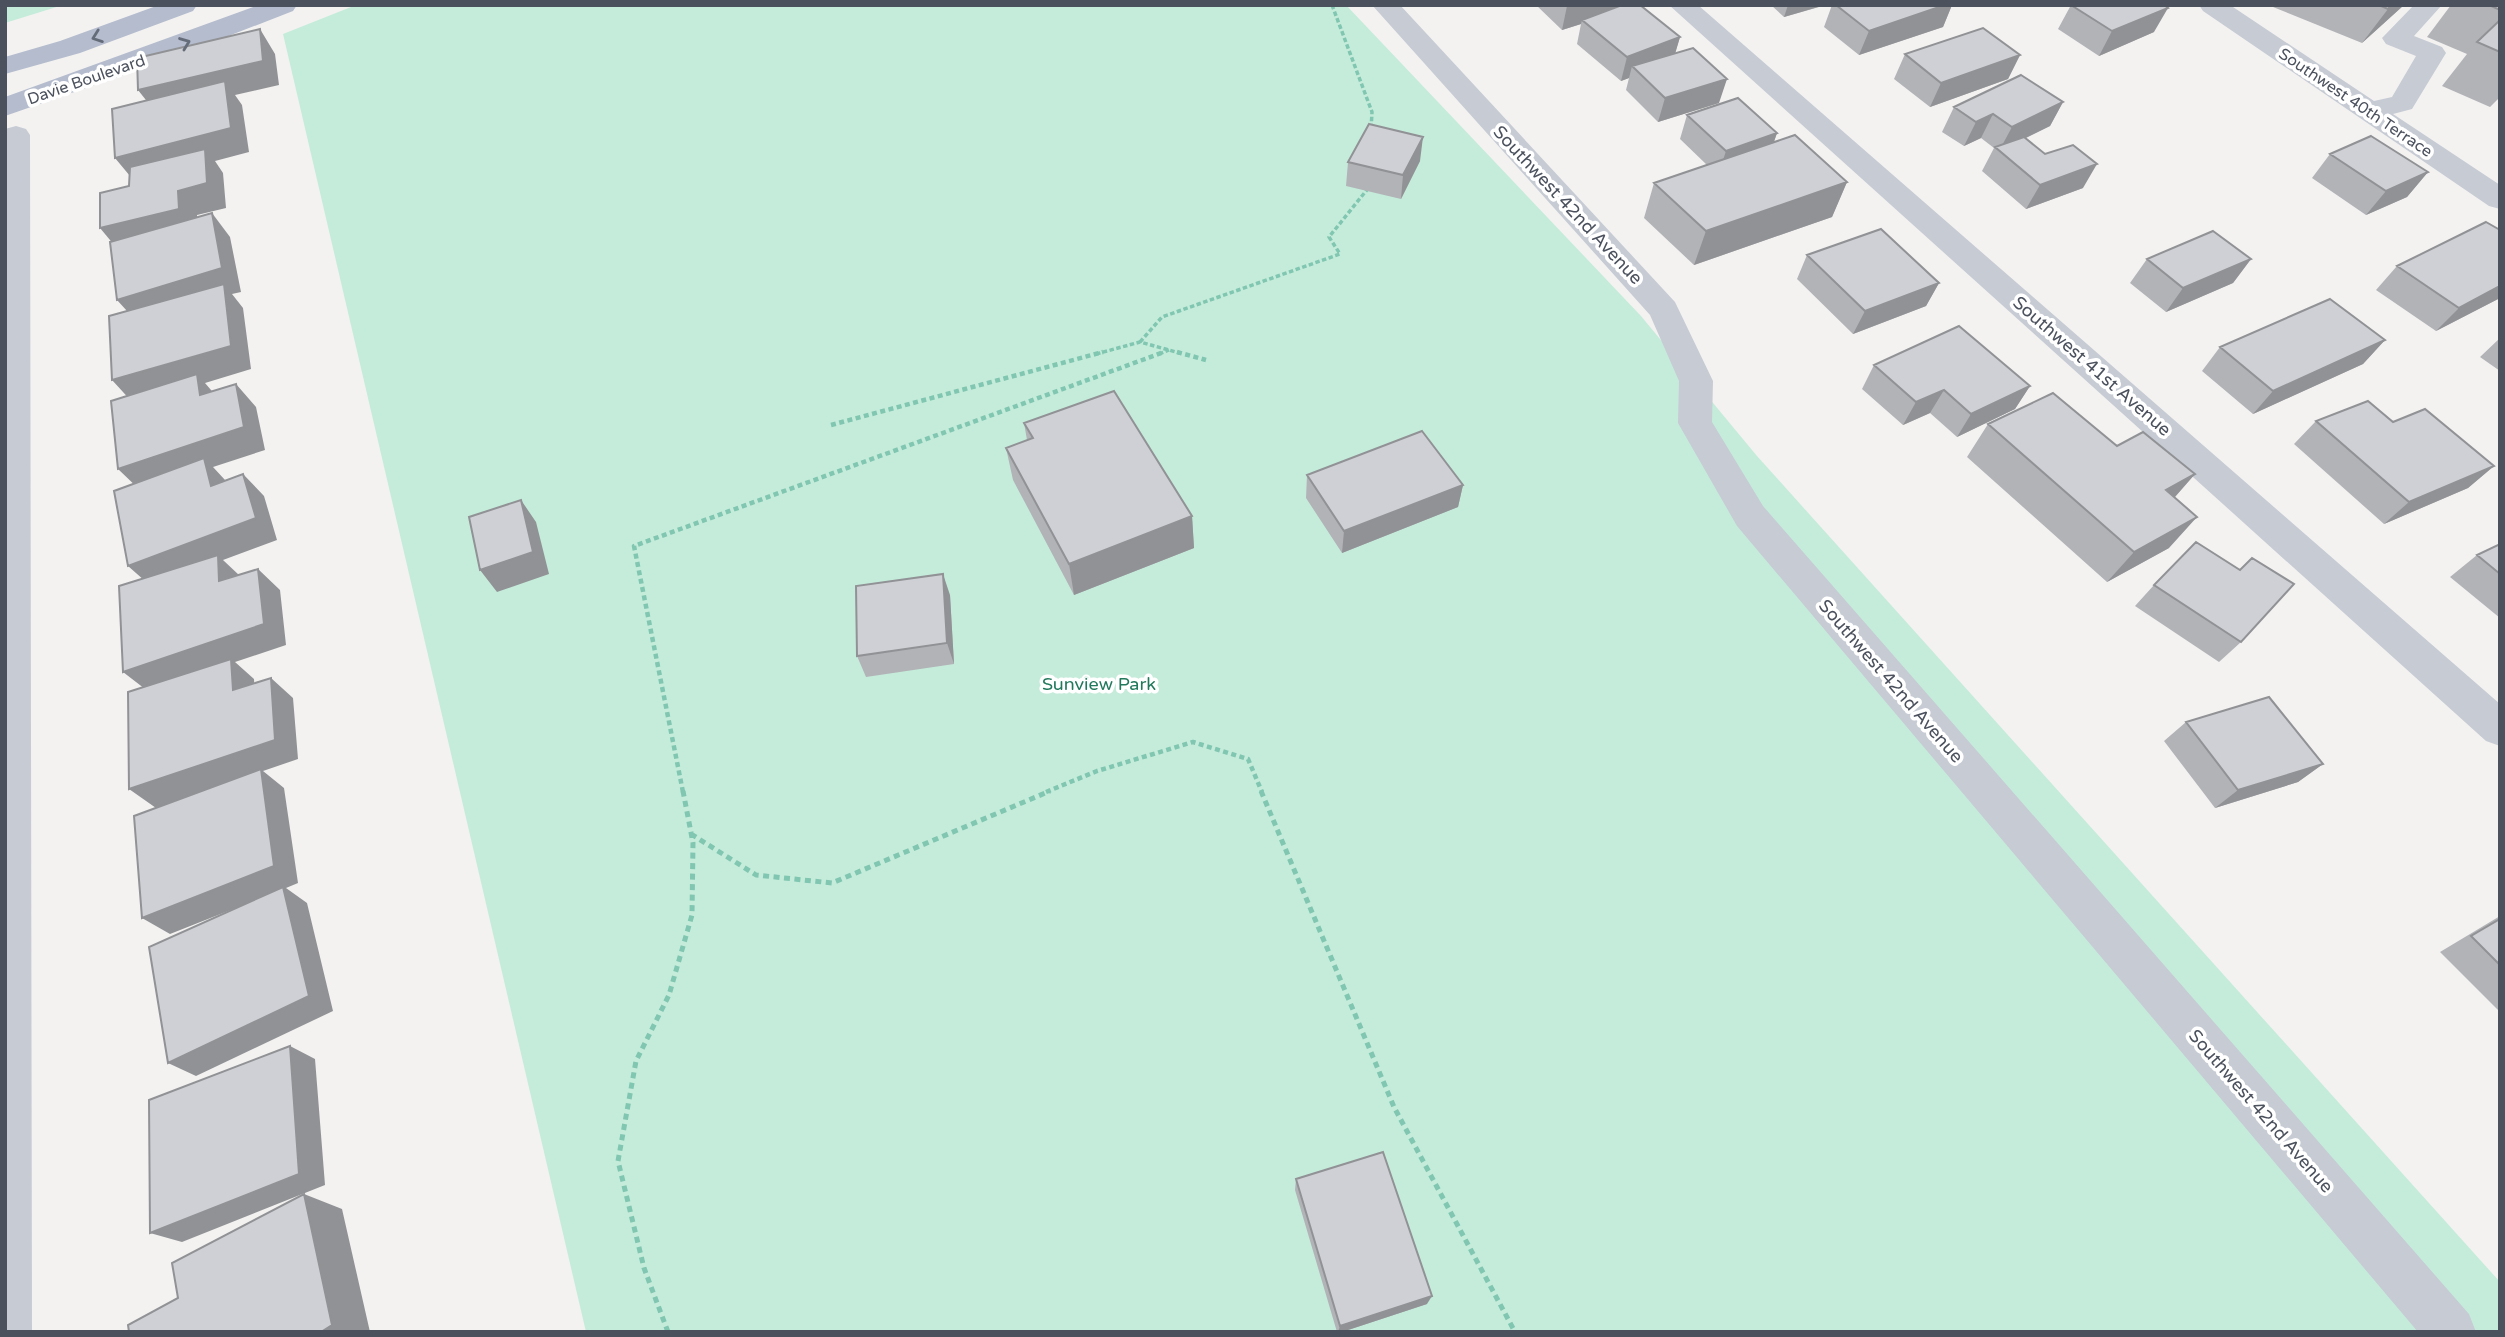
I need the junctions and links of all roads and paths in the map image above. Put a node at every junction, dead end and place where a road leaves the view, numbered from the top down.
1 (184, 5) edge
2 (284, 5) edge
3 (1332, 5) edge
4 (1385, 5) edge
5 (1682, 5) edge
6 (2212, 5) edge
7 (2429, 5) edge
8 (5, 66) edge
9 (2369, 111) junction
10 (11, 121) edge
11 (1370, 137) edge
12 (1375, 181) edge
13 (2496, 193) edge
14 (1140, 342) junction
15 (1169, 350) junction
16 (1206, 360) dead end
17 (831, 425) dead end
18 (2500, 729) edge
19 (690, 833) junction
20 (7, 1332) edge
21 (668, 1332) edge
22 (1515, 1332) edge
23 (2451, 1332) edge

1 -> 8 main road, Davie Boulevard
10 -> 2 main road, Davie Boulevard
3 - 11 path
4 - 23 street, Southwest 42nd Avenue
5 - 18 street, Southwest 41st Avenue
6 - 9 street, Southwest 40th Terrace
7 - 9 street
9 - 13 street, Southwest 40th Terrace
10 - 20 street
12 - 14 path
14 - 15 path
14 - 17 path
15 - 16 path
15 - 19 path
19 - 21 path
19 - 22 path

